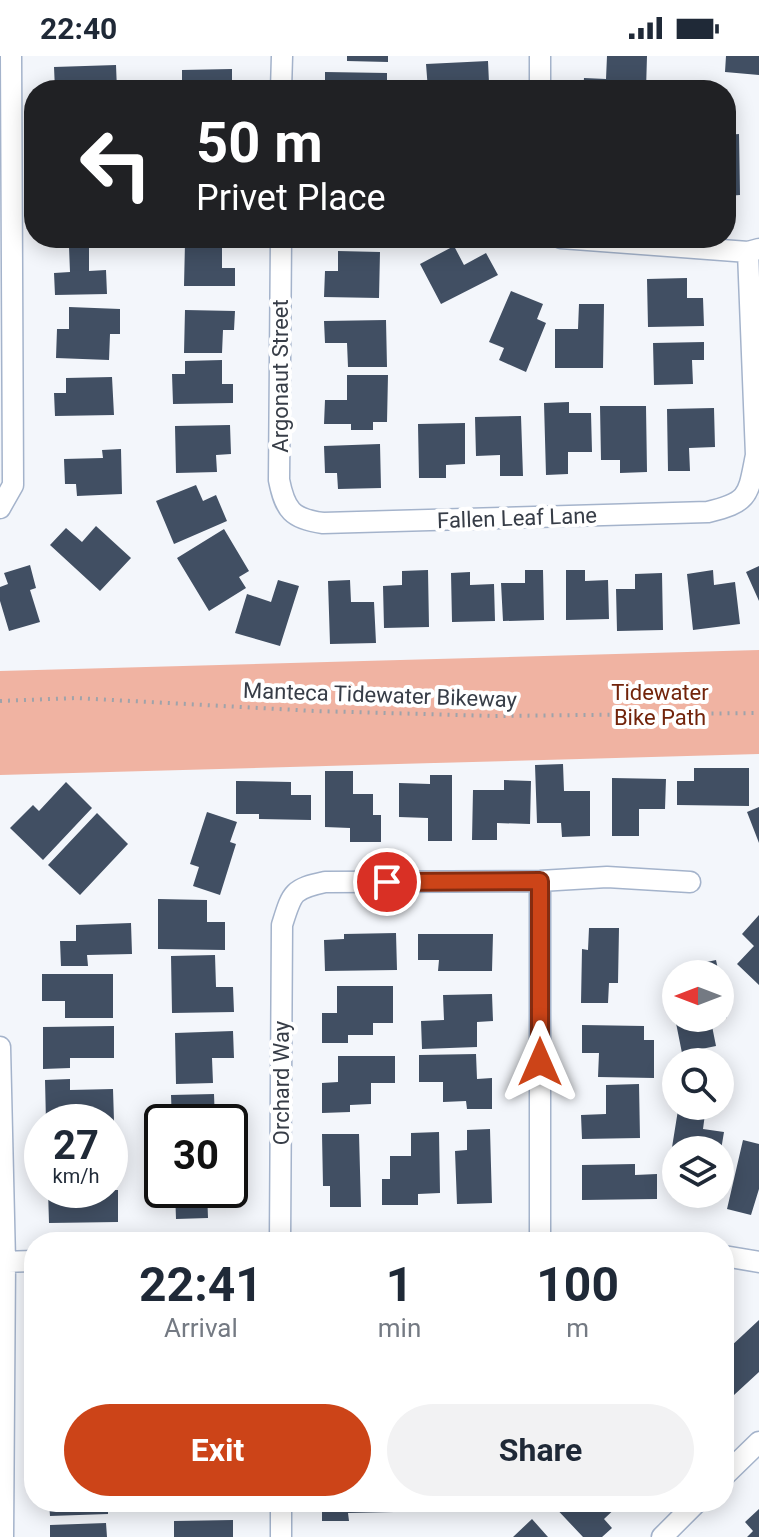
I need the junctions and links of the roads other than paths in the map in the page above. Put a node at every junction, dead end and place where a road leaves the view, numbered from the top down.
1 (11, 56) edge
2 (282, 56) edge
3 (540, 56) edge
4 (281, 80) edge
5 (540, 80) edge
6 (281, 248) edge
7 (715, 248) edge
8 (754, 250) edge
9 (2, 506) edge
10 (290, 511) joint
11 (540, 881) junction
12 (690, 882) dead end
13 (0, 1047) edge
14 (280, 1232) edge
15 (540, 1232) edge
16 (734, 1258) edge
17 (24, 1261) edge
18 (3, 1262) edge
19 (759, 1262) edge
20 (759, 1442) edge
21 (734, 1466) edge
22 (281, 1512) edge
23 (687, 1512) edge
24 (3, 1537) edge
25 (281, 1537) edge
26 (662, 1537) edge

1 - 9 street
2 - 4 street
3 - 5 street
6 - 10 street, Argonaut Street
7 - 8 street
8 - 10 street, Fallen Leaf Lane
11 - 12 street
11 - 14 street, Orchard Way
11 - 15 street
13 - 18 street
16 - 19 street
17 - 18 street
18 - 24 street
20 - 21 street
22 - 25 street
23 - 26 street

